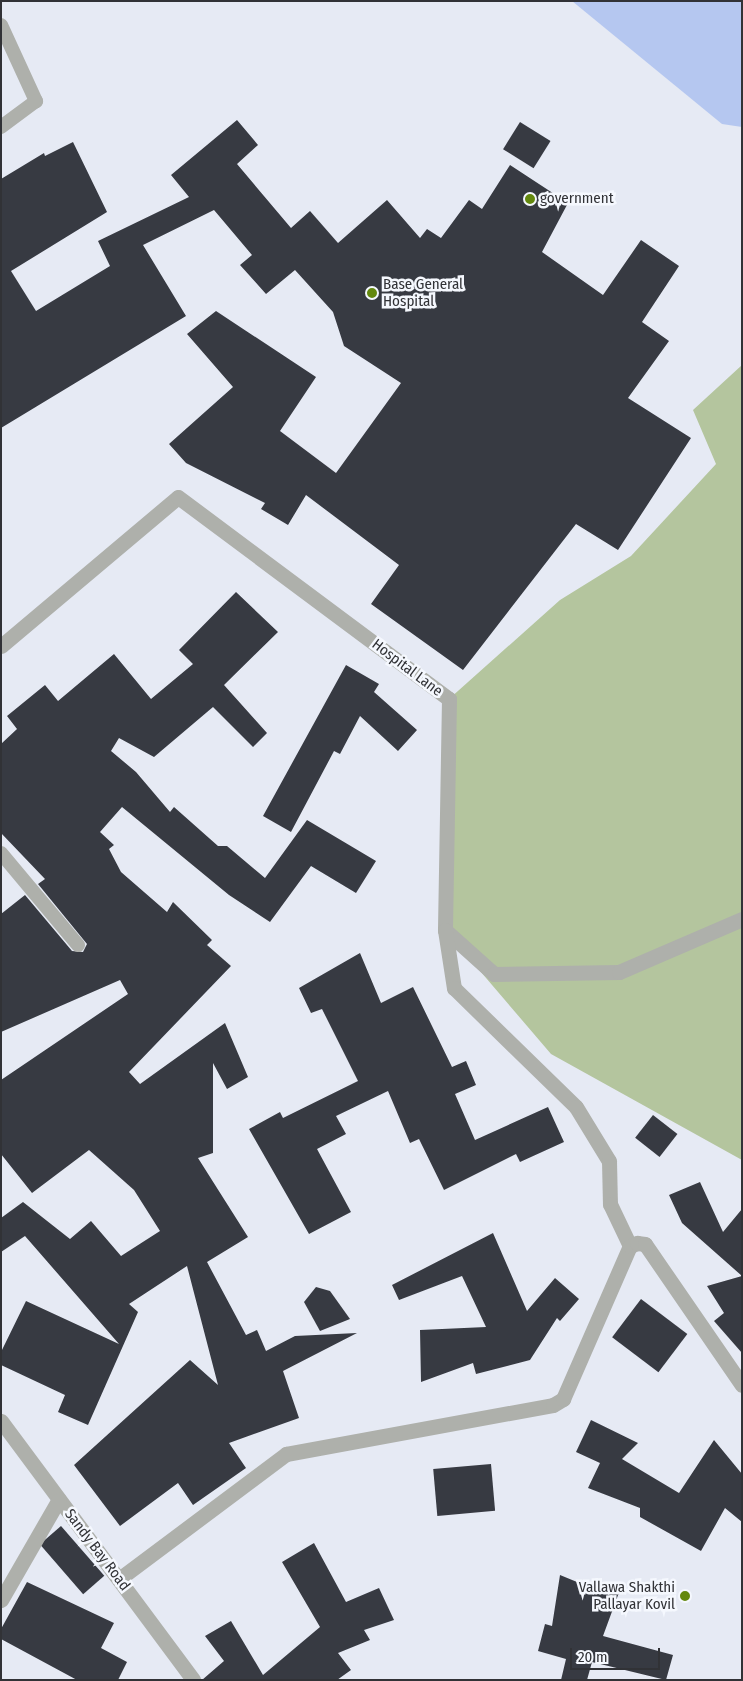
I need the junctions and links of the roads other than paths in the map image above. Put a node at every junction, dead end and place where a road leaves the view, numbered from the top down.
1 (1, 25) edge
2 (1, 127) edge
3 (1, 646) edge
4 (1, 853) edge
5 (742, 919) edge
6 (445, 930) junction
7 (78, 945) dead end
8 (630, 1246) junction
9 (742, 1385) edge
10 (1, 1421) edge
11 (59, 1499) junction
12 (118, 1578) junction
13 (1, 1600) edge
14 (193, 1680) edge

1 - 2 lane
3 - 6 street, Hospital Lane
4 - 7 lane
5 - 6 street
6 - 8 street
8 - 9 street
8 - 12 street
10 - 11 street, Sandy Bay Road
11 - 12 street, Sandy Bay Road
11 - 13 street
12 - 14 street, Sandy Bay Road

